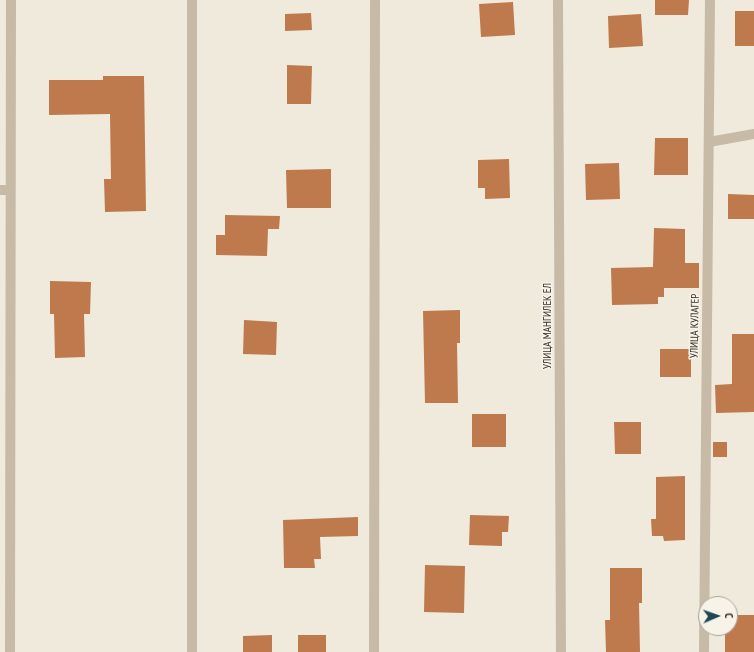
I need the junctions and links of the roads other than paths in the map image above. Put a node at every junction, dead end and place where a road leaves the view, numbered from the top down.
1 (11, 0) edge
2 (192, 0) edge
3 (375, 0) edge
4 (558, 0) edge
5 (710, 0) edge
6 (754, 134) edge
7 (709, 142) junction
8 (5, 190) edge
9 (10, 652) edge
10 (192, 652) edge
11 (374, 652) edge
12 (561, 652) edge
13 (704, 652) edge

1 - 8 street
2 - 10 street
3 - 11 street
4 - 12 street, УЛИЦА МАНГИЛЕК ЕЛ
5 - 7 street, УЛИЦА КУЛАГЕР
6 - 7 street
7 - 13 street, УЛИЦА КУЛАГЕР
8 - 9 street

